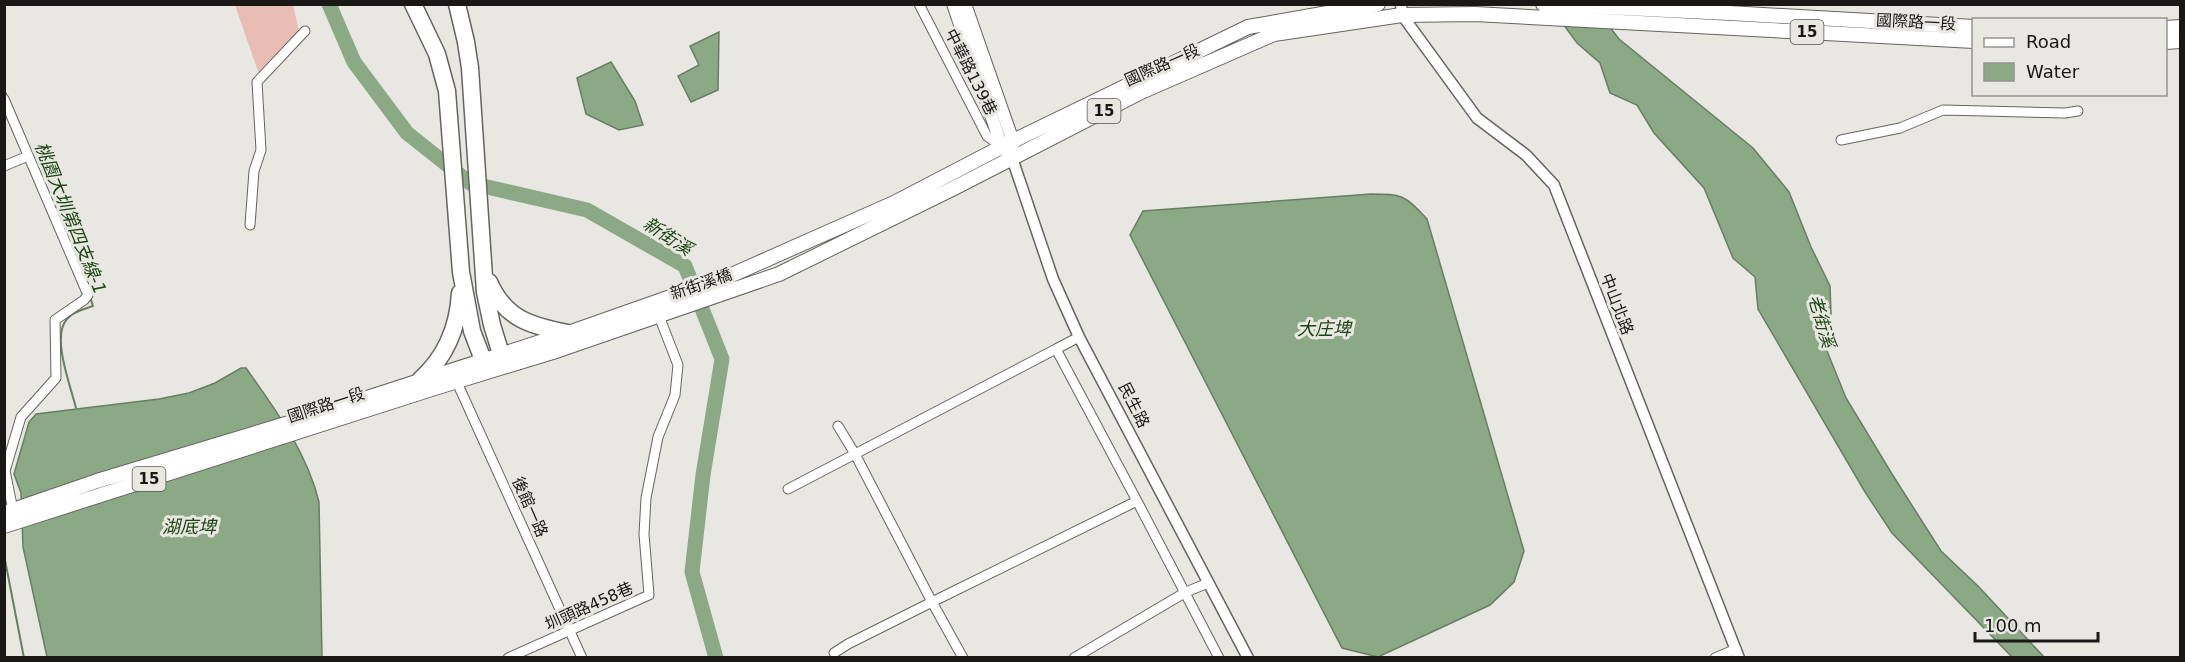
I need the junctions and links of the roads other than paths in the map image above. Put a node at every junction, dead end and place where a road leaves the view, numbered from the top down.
1 (413, 4) edge
2 (919, 4) edge
3 (953, 4) edge
4 (965, 4) edge
5 (1378, 4) edge
6 (1543, 4) edge
7 (458, 8) edge
8 (1402, 10) edge
9 (1642, 16) junction
10 (1972, 27) edge
11 (305, 31) dead end
12 (1972, 41) edge
13 (4, 99) edge
14 (2078, 111) dead end
15 (1841, 140) dead end
16 (1007, 144) junction
17 (28, 156) junction
18 (1012, 158) junction
19 (4, 166) edge
20 (250, 225) dead end
21 (752, 266) joint
22 (484, 270) junction
23 (461, 272) junction
24 (754, 283) joint
25 (651, 303) joint
26 (659, 316) junction
27 (568, 333) junction
28 (1079, 337) junction
29 (1056, 349) junction
30 (483, 360) junction
31 (500, 361) junction
32 (454, 375) junction
33 (420, 380) junction
34 (838, 426) dead end
35 (855, 454) junction
36 (788, 489) dead end
37 (1137, 501) junction
38 (9, 511) edge
39 (4, 526) edge
40 (1208, 583) junction
41 (1186, 592) junction
42 (932, 602) junction
43 (570, 631) junction
44 (834, 653) dead end
45 (1738, 653) edge
46 (508, 657) edge
47 (582, 657) edge
48 (963, 657) edge
49 (1074, 657) edge
50 (1220, 657) edge
51 (1248, 657) edge
52 (1715, 657) edge

1 - 23 highway
2 - 16 street, 中華路139巷
3 - 16 main road, 民生路
4 - 16 main road, 民生路
5 - 16 main road, 國際路一段 / 15
6 - 9 main road, 15
7 - 22 highway
8 - 9 main road, 國際路一段 / 15
8 - 18 main road, 國際路一段 / 15
8 - 45 street, 中山北路
9 - 10 main road, 國際路一段 / 15
9 - 12 main road, 國際路一段 / 15
11 - 20 street
13 - 17 street
14 - 15 street
16 - 18 main road, 民生路
16 - 21 main road, 國際路一段 / 15
17 - 19 street
17 - 38 street
18 - 24 main road, 國際路一段 / 15
18 - 28 street, 民生路
21 - 25 main road, 新街溪橋 / 15
22 - 27 highway
22 - 31 highway
23 - 30 highway
23 - 33 highway
24 - 26 main road, 新街溪橋 / 15
25 - 27 main road, 國際路一段 / 15
26 - 31 main road, 國際路一段 / 15
26 - 43 street, 圳頭路458巷
27 - 31 main road, 國際路一段 / 15
28 - 29 street
28 - 40 street, 民生路
29 - 35 street
29 - 37 street
30 - 31 main road
30 - 32 main road, 國際路一段 / 15
31 - 32 main road, 國際路一段 / 15
32 - 33 main road, 國際路一段 / 15
32 - 39 main road, 國際路一段 / 15
32 - 43 street, 後館一路
33 - 38 main road, 國際路一段 / 15
34 - 35 street
35 - 36 street
35 - 42 street
37 - 41 street
37 - 42 street
40 - 41 street
40 - 51 street, 民生路
41 - 49 street
41 - 50 street
42 - 44 street
42 - 48 street
43 - 46 street, 圳頭路458巷
43 - 47 street, 後館一路
45 - 52 street

